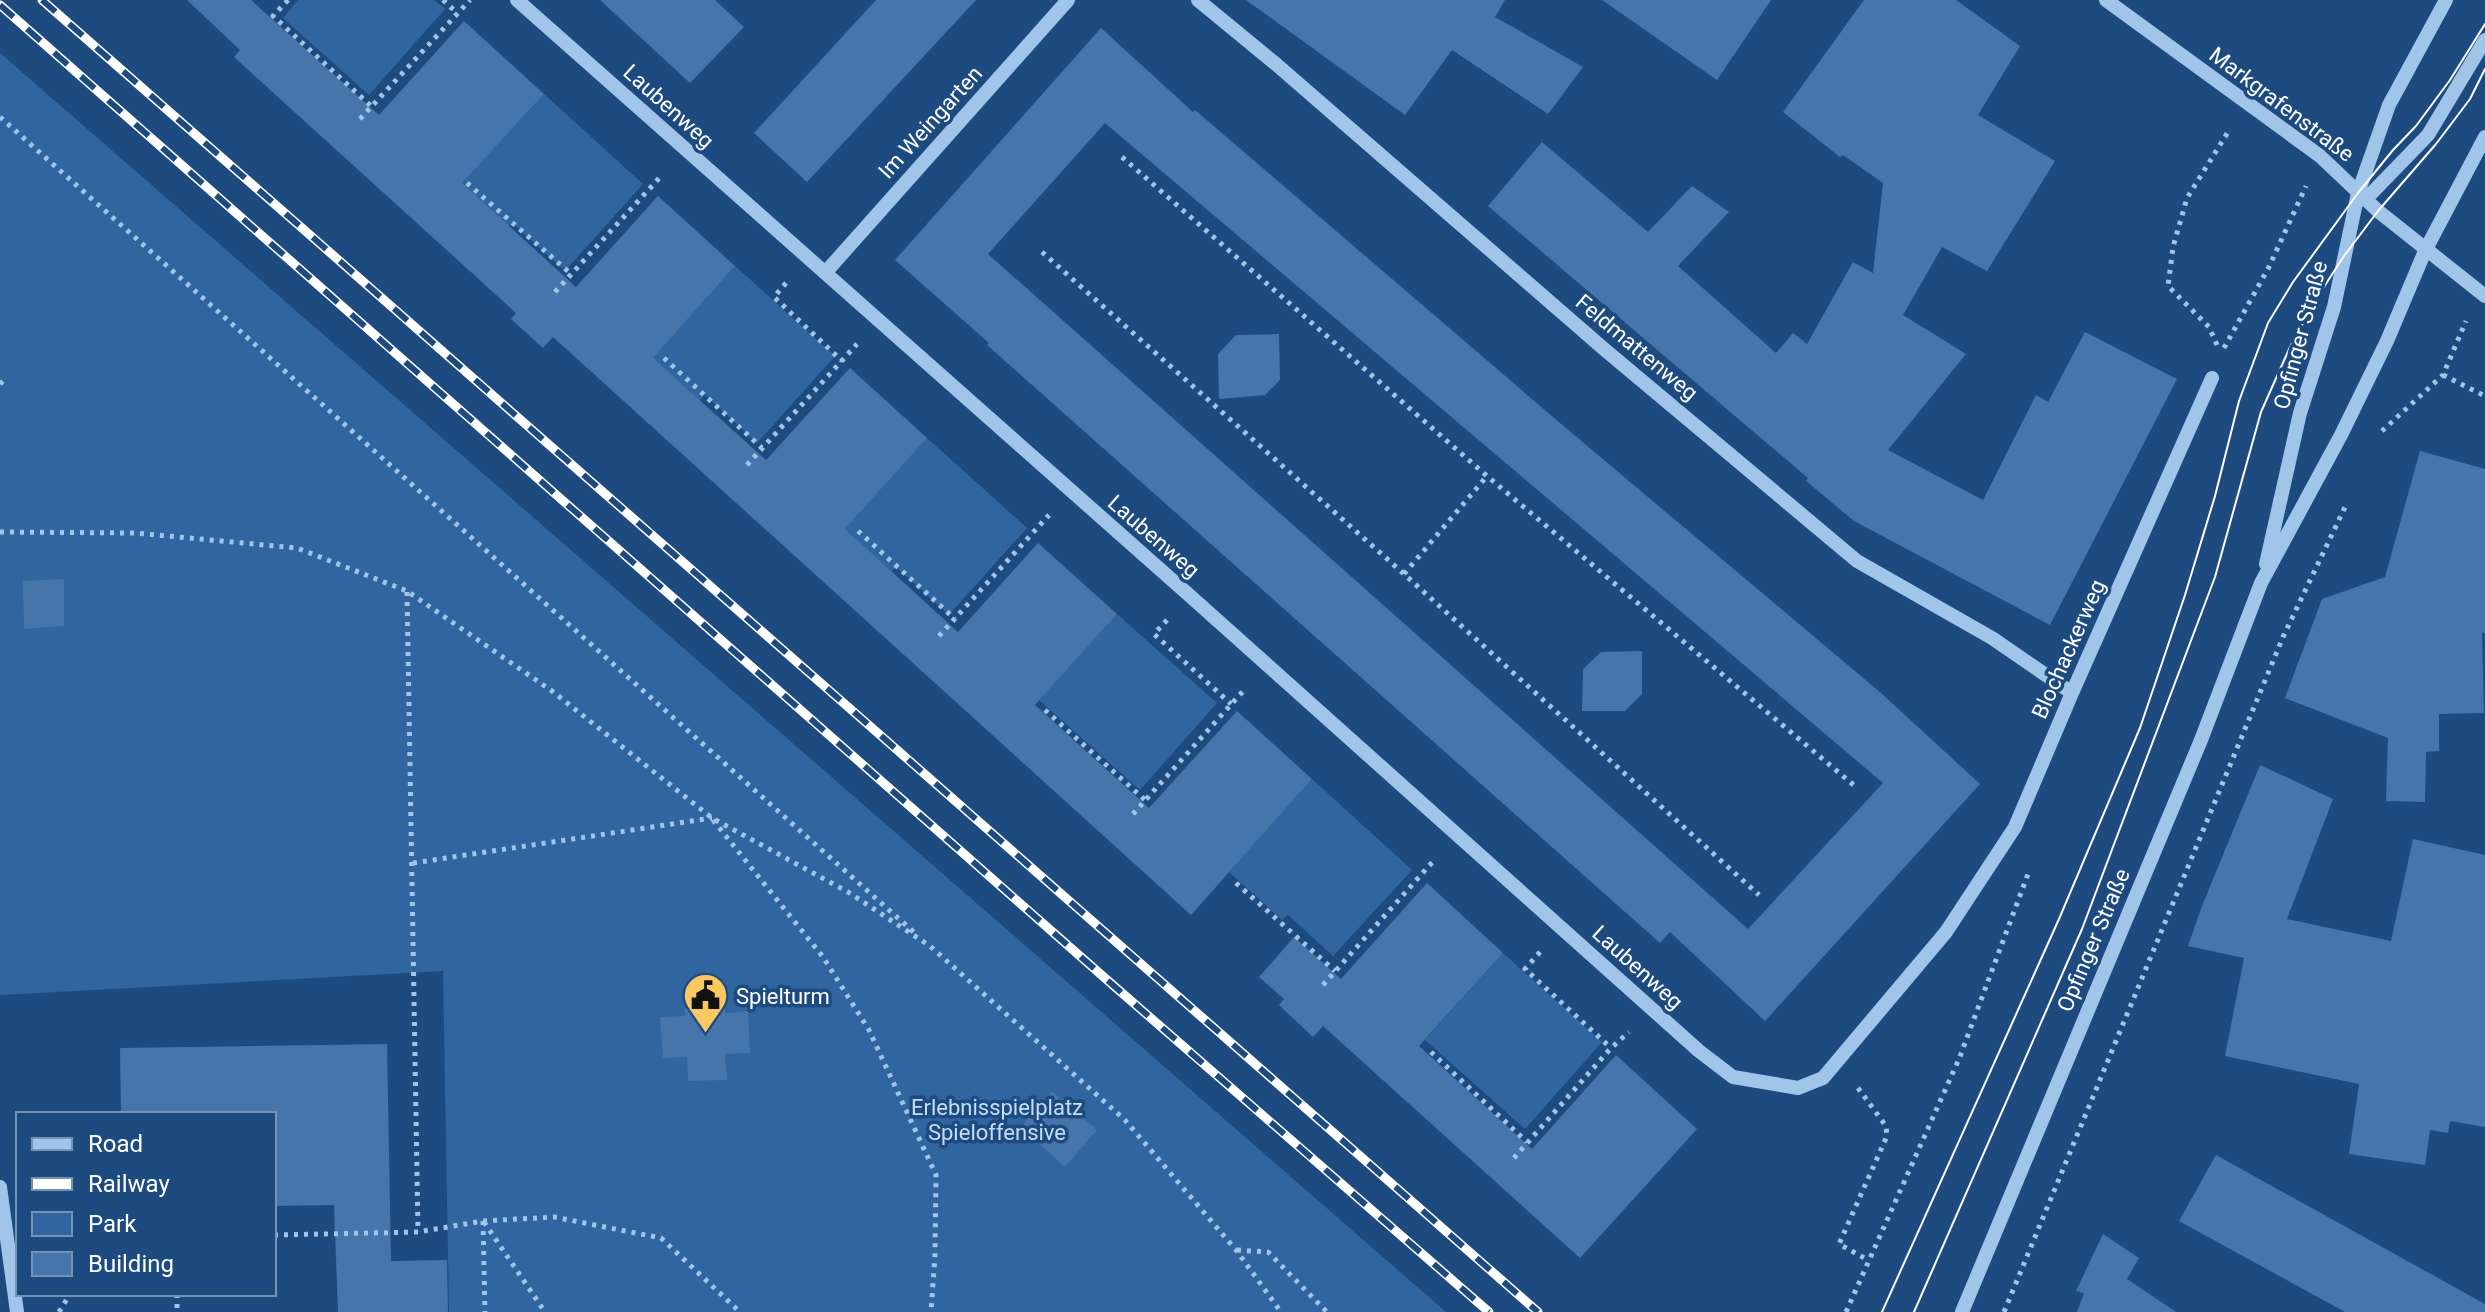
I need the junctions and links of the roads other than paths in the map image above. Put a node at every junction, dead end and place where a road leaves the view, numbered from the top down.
1 (517, 0) edge
2 (1068, 0) edge
3 (1198, 0) edge
4 (2106, 0) edge
5 (2446, 0) edge
6 (2485, 40) edge
7 (2485, 137) edge
8 (2361, 196) junction
9 (2425, 251) junction
10 (825, 273) junction
11 (2482, 293) edge
12 (2212, 378) dead end
13 (2261, 583) junction
14 (2072, 693) junction
15 (1772, 1085) joint
16 (0, 1187) edge
17 (12, 1233) edge
18 (17, 1312) edge
19 (1962, 1312) edge

1 - 10 street, Laubenweg
2 - 10 street, Im Weingarten
3 - 14 street, Feldmattenweg
4 - 8 street, Markgrafenstraße
5 - 8 street, Opfinger Straße
6 - 8 street
7 - 9 street, Opfinger Straße
8 - 9 street, Markgrafenstraße
8 - 13 street, Opfinger Straße
9 - 11 street, Markgrafenstraße
9 - 13 street, Opfinger Straße
10 - 15 street, Laubenweg
12 - 14 street, Blochackerweg
13 - 19 street, Opfinger Straße
14 - 15 street, Blochackerweg
16 - 17 street
17 - 18 street

